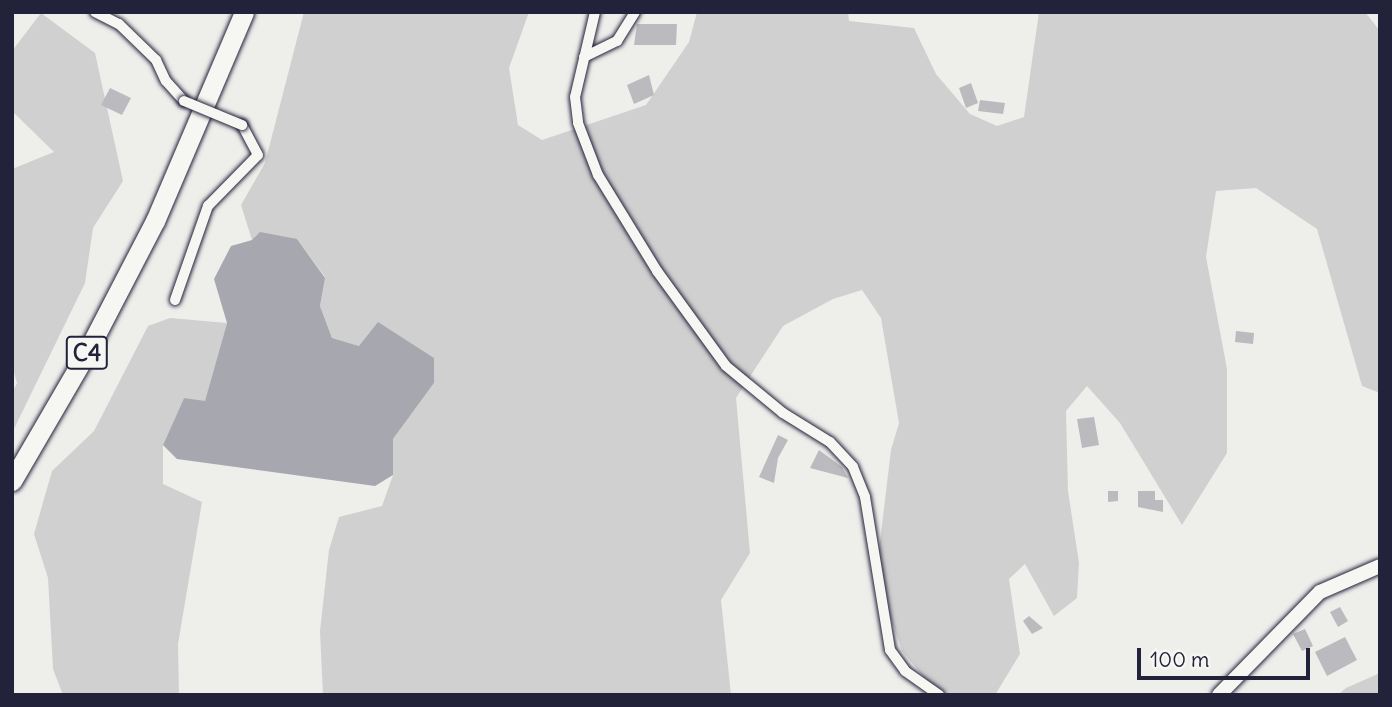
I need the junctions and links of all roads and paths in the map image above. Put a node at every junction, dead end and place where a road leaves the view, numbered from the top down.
1 (95, 12) edge
2 (244, 12) edge
3 (257, 12) edge
4 (595, 12) edge
5 (635, 12) edge
6 (584, 58) junction
7 (155, 221) junction
8 (175, 300) dead end
9 (12, 481) edge
10 (1380, 566) edge
11 (939, 695) edge
12 (1219, 695) edge

1 - 8 street, bridge
2 - 7 highway, C4
3 - 7 highway
4 - 6 street
5 - 6 street
6 - 11 street
7 - 9 highway, C4
10 - 12 main road

